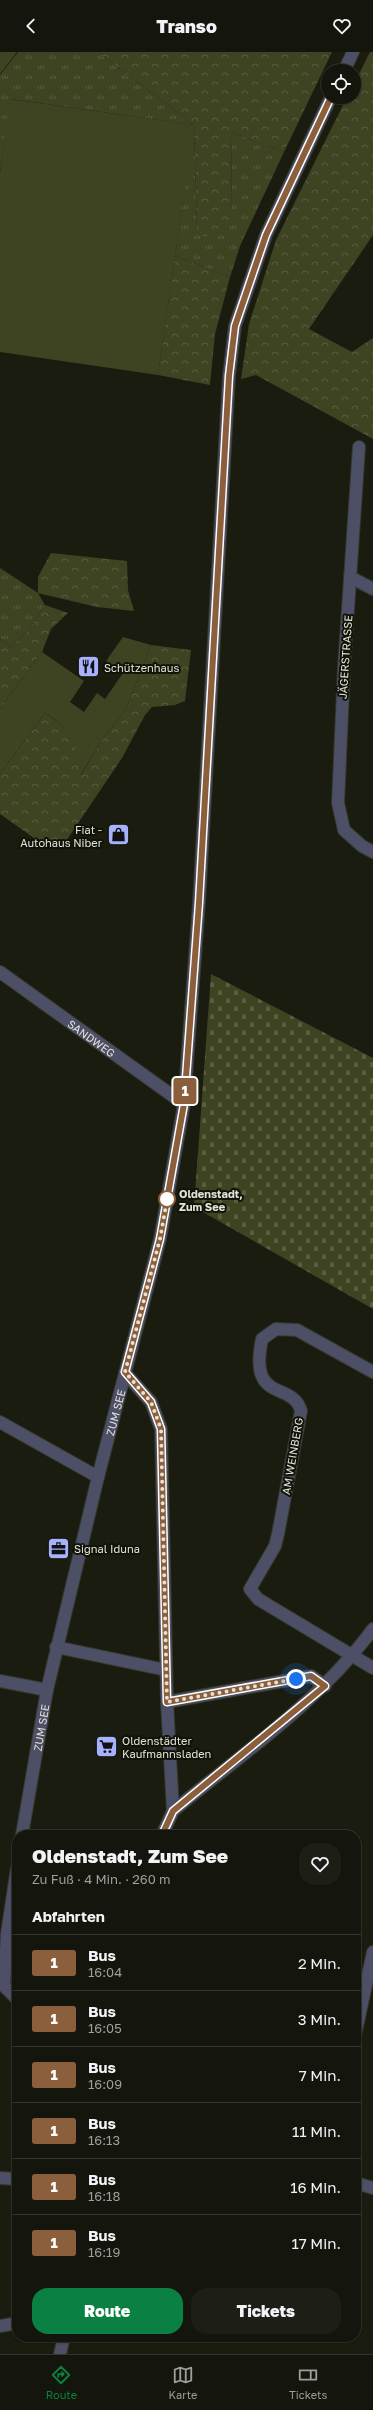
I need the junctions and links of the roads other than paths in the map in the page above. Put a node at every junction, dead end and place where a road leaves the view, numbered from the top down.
1 (353, 52) edge
2 (347, 64) edge
3 (328, 104) edge
4 (359, 447) dead end
5 (350, 577) junction
6 (373, 588) edge
7 (373, 852) edge
8 (0, 972) edge
9 (184, 1104) junction
10 (125, 1372) junction
11 (373, 1372) edge
12 (0, 1422) edge
13 (98, 1478) junction
14 (373, 1629) edge
15 (56, 1647) junction
16 (354, 1656) junction
17 (373, 1668) edge
18 (166, 1670) junction
19 (0, 1681) edge
20 (325, 1686) junction
21 (47, 1690) junction
22 (167, 1702) junction
23 (173, 1811) junction
24 (23, 1830) edge
25 (164, 1830) edge
26 (12, 1901) edge
27 (373, 1952) edge
28 (2, 1986) edge
29 (12, 1995) edge
30 (361, 2008) edge
31 (0, 2178) edge
32 (12, 2179) edge
33 (361, 2184) edge
34 (373, 2188) edge
35 (12, 2324) edge
36 (0, 2326) edge
37 (63, 2342) edge
38 (61, 2352) edge

1 - 2 street
3 - 9 street, ZUM SEE
4 - 5 street, JÄGERSTRASSE
5 - 6 street
5 - 7 street, JÄGERSTRASSE
8 - 9 street, SANDWEG
9 - 10 street, ZUM SEE
10 - 13 street, ZUM SEE
10 - 18 street
11 - 16 street, AM WEINBERG
12 - 13 street
13 - 15 street, ZUM SEE
14 - 16 street
15 - 18 street
15 - 21 street, ZUM SEE
16 - 17 street
16 - 20 street
18 - 22 street
19 - 21 street
20 - 22 street
20 - 23 street
21 - 24 street, ZUM SEE
22 - 23 street
23 - 25 street
26 - 28 street
27 - 30 street
28 - 29 street
31 - 32 street
33 - 34 street
35 - 36 street
37 - 38 street

